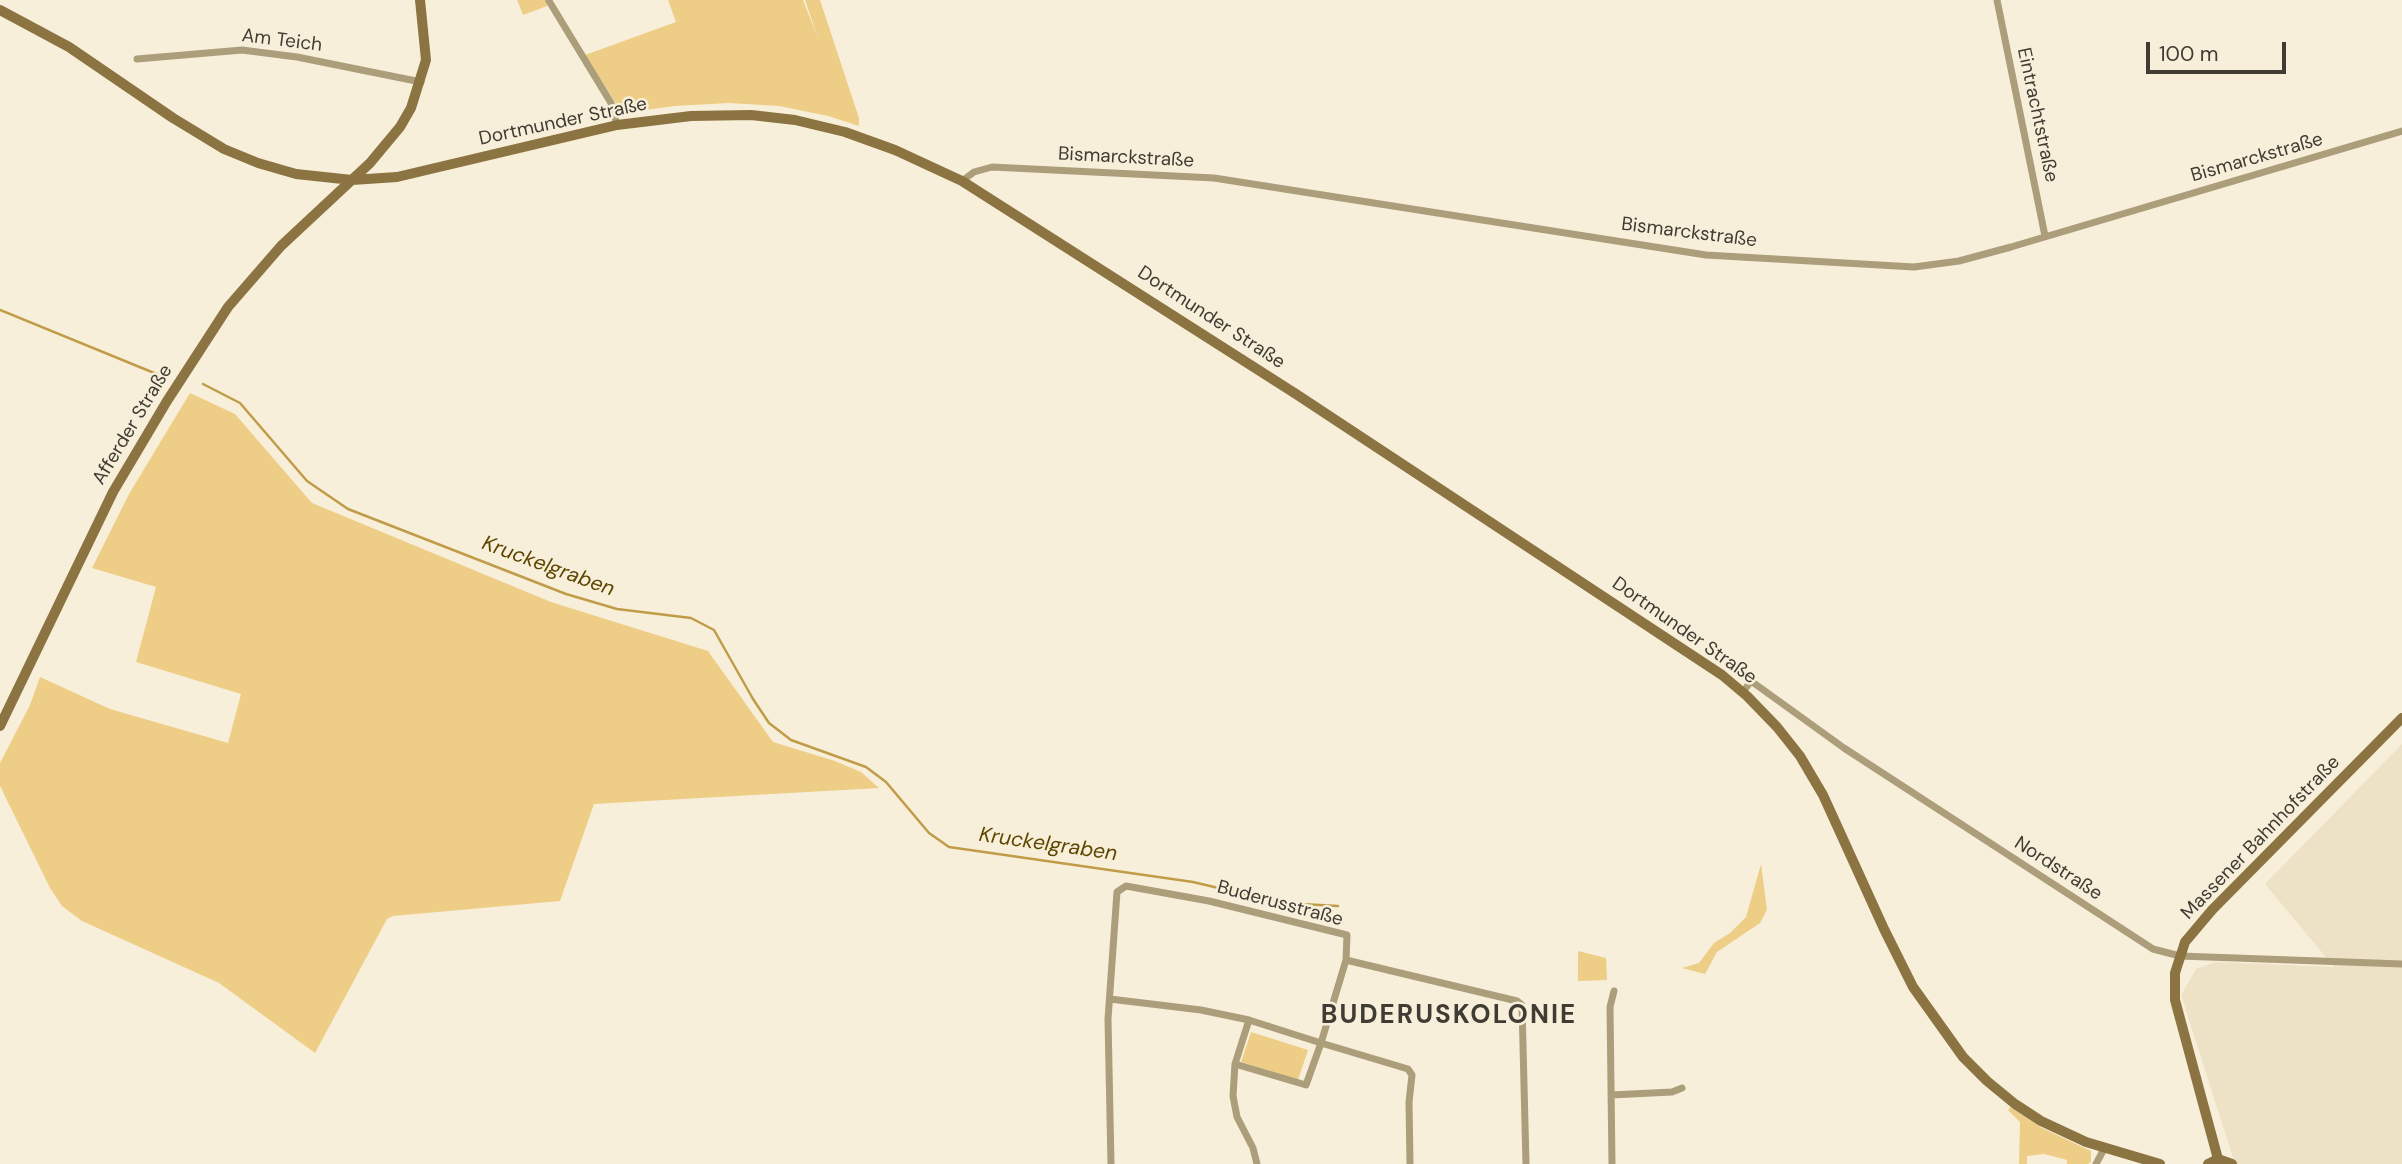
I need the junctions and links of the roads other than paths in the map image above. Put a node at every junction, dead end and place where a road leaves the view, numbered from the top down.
1 (420, 0) edge
2 (1997, 0) edge
3 (549, 1) edge
4 (0, 10) edge
5 (137, 59) dead end
6 (421, 82) junction
7 (617, 125) junction
8 (2402, 131) edge
9 (352, 180) junction
10 (962, 181) junction
11 (2045, 236) junction
12 (1743, 692) junction
13 (2402, 718) edge
14 (0, 726) edge
15 (2180, 956) junction
16 (1346, 960) junction
17 (2402, 964) edge
18 (1614, 991) dead end
19 (1110, 999) junction
20 (1249, 1020) junction
21 (1321, 1043) junction
22 (1235, 1063) junction
23 (1682, 1088) dead end
24 (1611, 1095) junction
25 (2104, 1149) junction
26 (2213, 1161) edge
27 (1111, 1164) edge
28 (1257, 1164) edge
29 (1410, 1164) edge
30 (1526, 1164) edge
31 (1612, 1164) edge
32 (2096, 1164) edge
33 (2160, 1164) edge
34 (2232, 1164) edge

1 - 6 main road, Afferder Straße
2 - 11 street, Eintrachtstraße
3 - 7 street
4 - 9 main road, Dortmunder Straße
5 - 6 street, Am Teich
6 - 9 main road, Afferder Straße
7 - 9 main road, Dortmunder Straße
7 - 10 main road, Dortmunder Straße
8 - 11 street, Bismarckstraße
9 - 14 main road, Afferder Straße
10 - 11 street, Bismarckstraße
10 - 12 main road, Dortmunder Straße
12 - 15 street, Nordstraße
12 - 25 main road, Dortmunder Straße
13 - 15 main road, Massener Bahnhofstraße
15 - 17 street, Nordstraße
15 - 26 main road, Massener Bahnhofstraße
16 - 19 street, Buderusstraße
16 - 21 street
16 - 30 street, Buderusstraße
18 - 24 street
19 - 20 street
19 - 27 street, Buderusstraße
20 - 21 street
20 - 22 street
21 - 22 street
21 - 29 street
22 - 28 street
23 - 24 street
24 - 31 street
25 - 32 street
25 - 33 main road, Dortmunder Straße
26 - 34 main road

